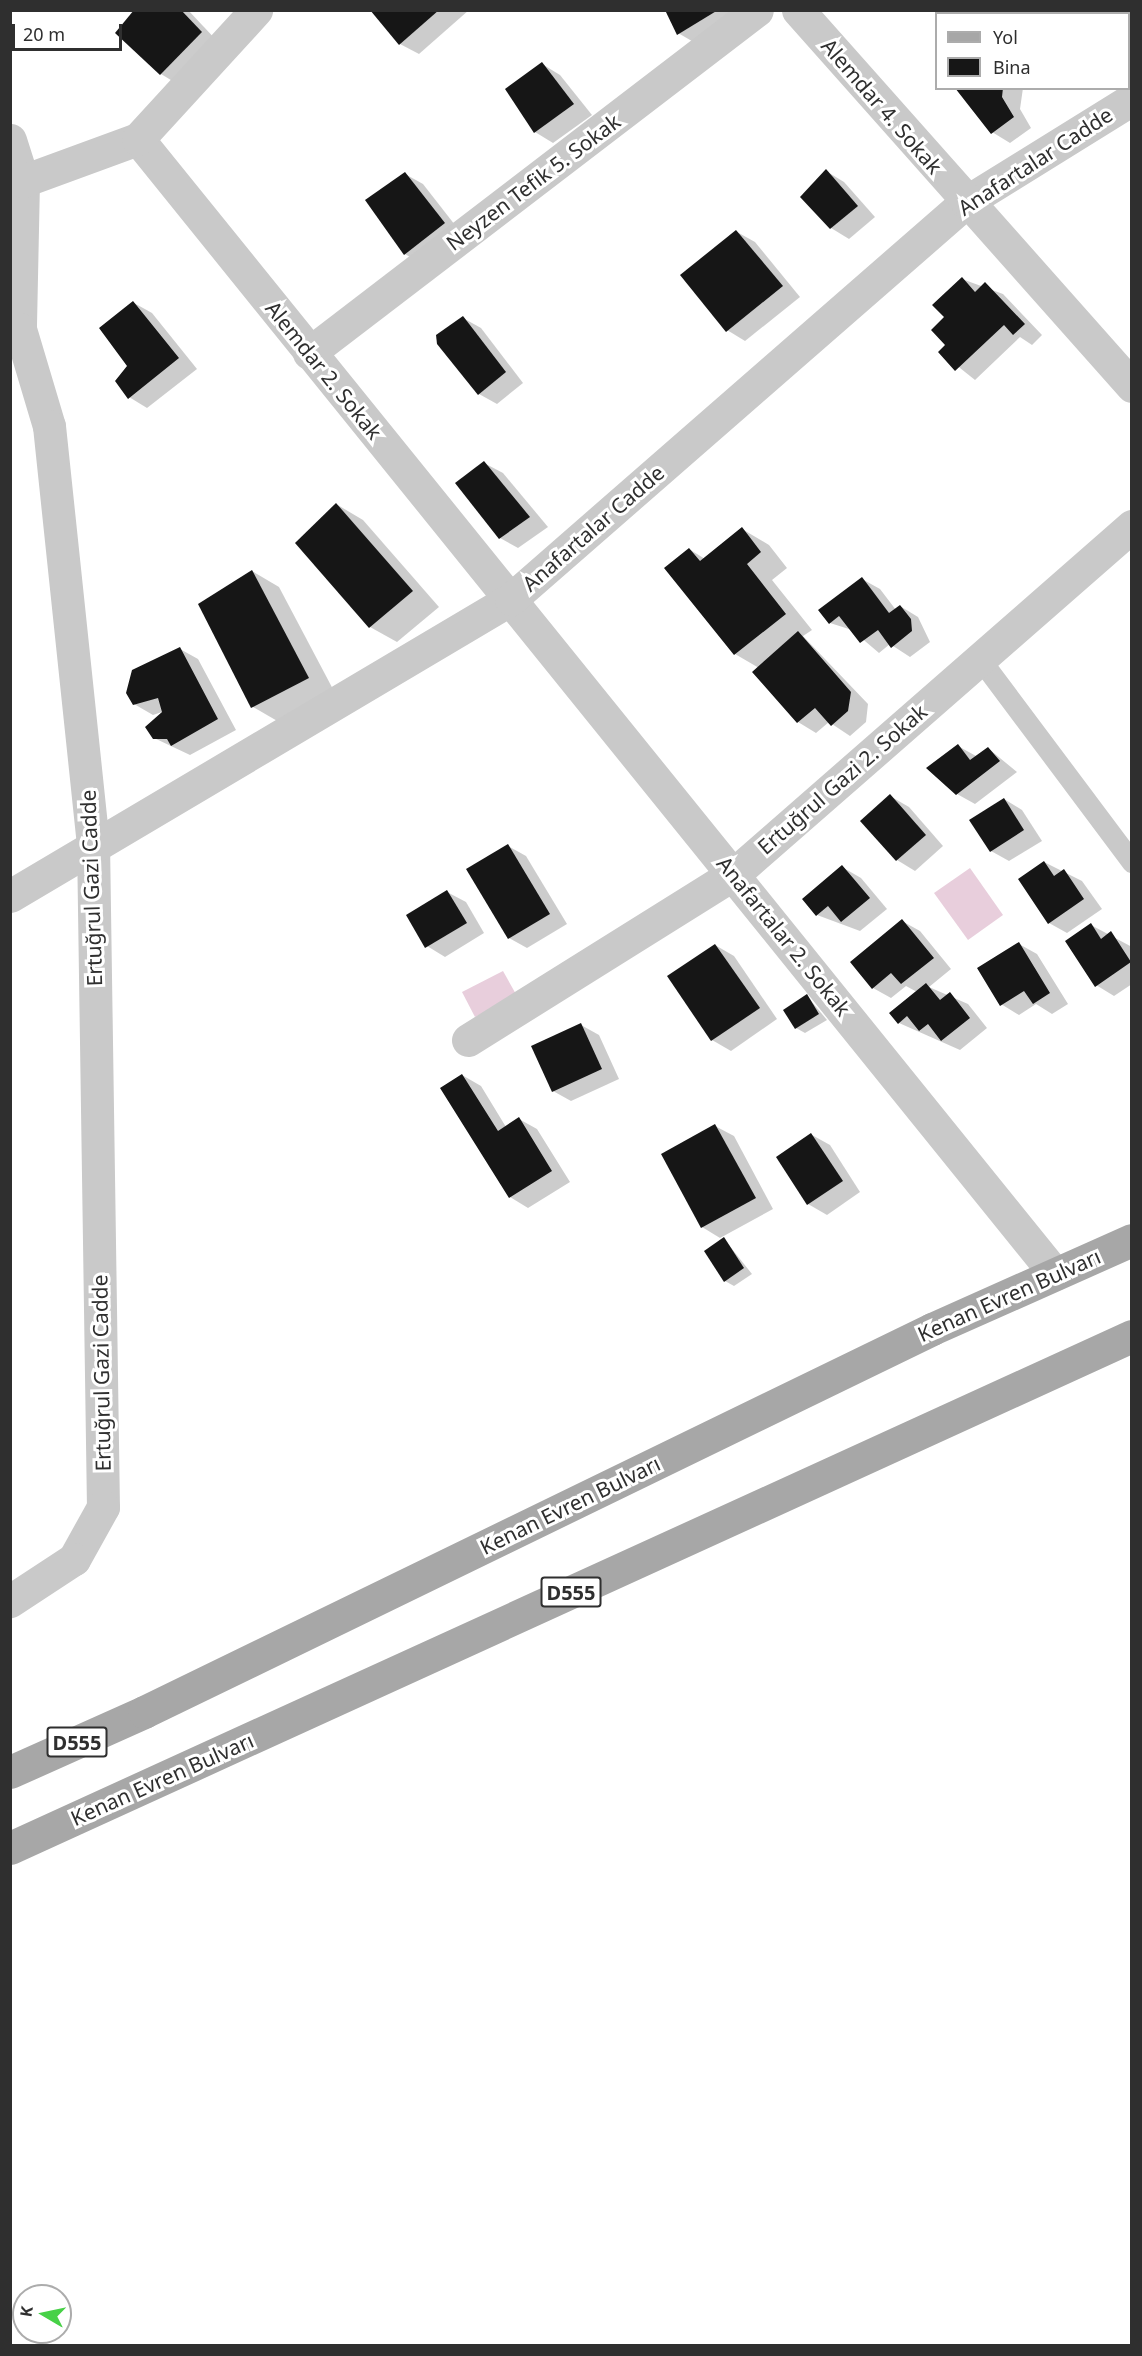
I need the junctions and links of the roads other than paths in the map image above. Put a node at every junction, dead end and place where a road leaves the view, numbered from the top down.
1 (256, 10) edge
2 (757, 10) edge
3 (798, 10) edge
4 (1131, 99) edge
5 (138, 139) junction
6 (10, 140) edge
7 (22, 181) junction
8 (966, 202) junction
9 (16, 329) edge
10 (309, 353) junction
11 (1131, 386) edge
12 (1131, 526) edge
13 (511, 599) junction
14 (980, 659) junction
15 (93, 842) junction
16 (1131, 862) edge
17 (734, 874) junction
18 (10, 896) edge
19 (468, 1040) dead end
20 (1131, 1240) edge
21 (1055, 1274) junction
22 (1131, 1336) edge
23 (10, 1601) edge
24 (10, 1772) edge
25 (10, 1848) edge

1 - 5 street
2 - 10 street, Neyzen Tefik 5. Sokak
3 - 8 street, Alemdar 4. Sokak
4 - 8 street, Anafartalar Cadde
5 - 7 street
5 - 10 street, Alemdar 2. Sokak
6 - 7 street, Ertuğrul Gazi Cadde
7 - 9 street, Ertuğrul Gazi Cadde
8 - 11 street, Alemdar 4. Sokak
8 - 13 street, Anafartalar Cadde
9 - 15 street, Ertuğrul Gazi Cadde
10 - 13 street, Alemdar 2. Sokak
12 - 14 street, Ertuğrul Gazi 2. Sokak
13 - 15 street, Anafartalar Cadde
13 - 17 street, Anafartalar 2. Sokak
14 - 16 lane
14 - 17 street, Ertuğrul Gazi 2. Sokak
15 - 18 street, Anafartalar Cadde
15 - 23 street, Ertuğrul Gazi Cadde
17 - 19 street, Ertuğrul Gazi 2. Sokak
17 - 21 street, Anafartalar 2. Sokak
20 - 21 main road, Kenan Evren Bulvarı / D555
21 - 24 main road, Kenan Evren Bulvarı / D555
22 - 25 main road, Kenan Evren Bulvarı / D555

